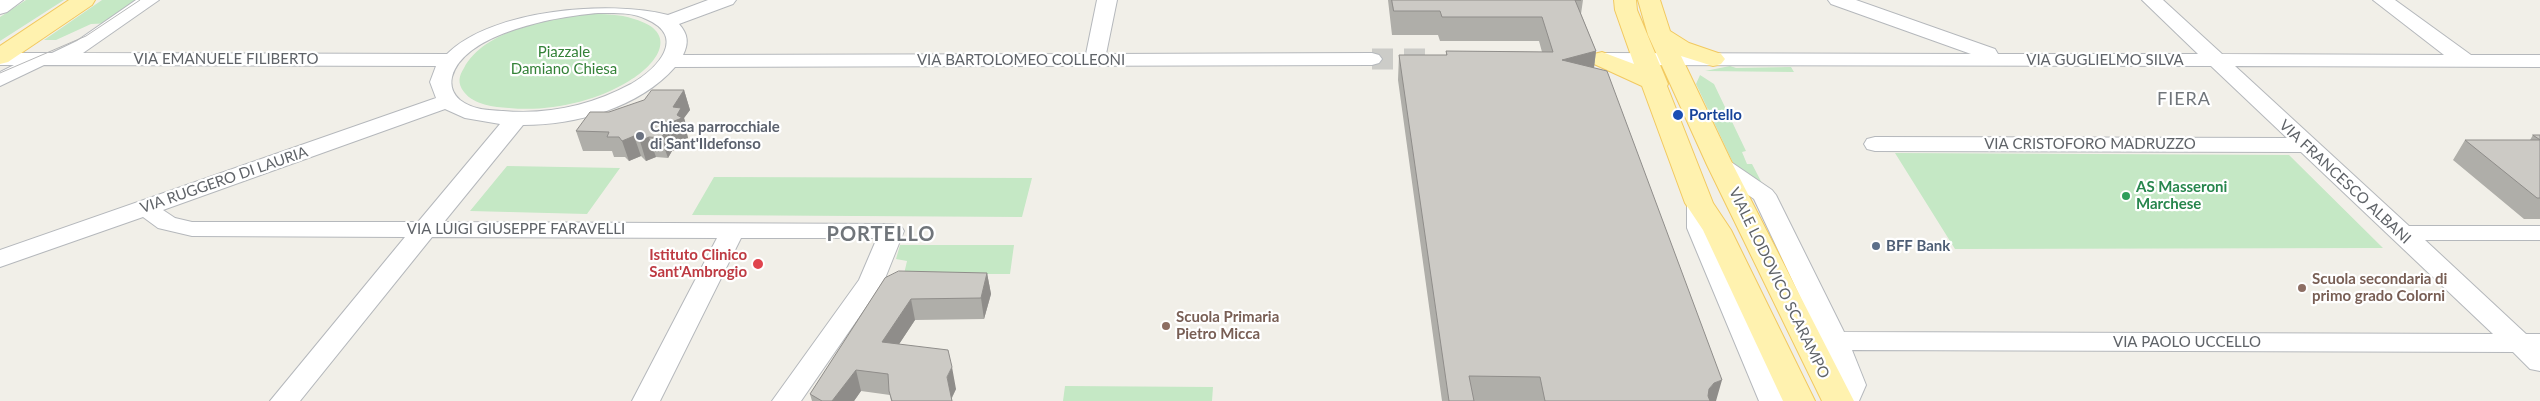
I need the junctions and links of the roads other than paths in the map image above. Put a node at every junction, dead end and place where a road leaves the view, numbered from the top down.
1 (13, 0) edge
2 (84, 0) edge
3 (149, 0) edge
4 (726, 0) edge
5 (1107, 0) edge
6 (1625, 0) edge
7 (1649, 0) edge
8 (1838, 0) edge
9 (2152, 0) edge
10 (2383, 0) edge
11 (604, 4) edge
12 (0, 8) edge
13 (667, 22) junction
14 (1632, 25) junction
15 (1925, 31) junction
16 (1660, 35) junction
17 (0, 58) edge
18 (50, 59) junction
19 (1372, 59) tunnel mouth
20 (1602, 59) junction
21 (1646, 59) junction
22 (1671, 59) junction
23 (1713, 59) junction
24 (452, 60) junction
25 (1095, 60) junction
26 (1940, 60) junction
27 (2009, 60) junction
28 (2216, 60) junction
29 (671, 61) junction
30 (2466, 61) junction
31 (2540, 61) edge
32 (0, 80) edge
33 (1656, 84) junction
34 (1687, 91) junction
35 (448, 100) junction
36 (516, 119) junction
37 (1875, 144) dead end
38 (2306, 145) junction
39 (1720, 165) junction
40 (1699, 203) junction
41 (147, 206) junction
42 (424, 228) junction
43 (733, 230) junction
44 (2400, 233) junction
45 (2540, 233) edge
46 (0, 260) edge
47 (1835, 341) junction
48 (2530, 343) edge
49 (2540, 362) edge
50 (284, 401) edge
51 (646, 401) edge
52 (786, 401) edge
53 (1773, 401) edge
54 (1799, 401) edge
55 (1838, 401) edge
56 (1845, 401) edge

1 - 12 street
2 - 17 main road
3 - 18 street
4 - 13 street
5 - 25 street
6 - 14 main road
7 - 16 main road, VIALE LODOVICO SCARAMPO
8 - 15 street
9 - 28 street, VIA FRANCESCO ALBANI
10 - 30 street
11 - 13 street
11 - 24 street
13 - 29 street
14 - 20 main road
14 - 21 main road
15 - 26 street
15 - 27 street
16 - 22 main road, VIALE LODOVICO SCARAMPO
16 - 23 main road
17 - 18 street, VIA EMANUELE FILIBERTO
18 - 24 street, VIA EMANUELE FILIBERTO
18 - 32 street
19 - 25 street, VIA BARTOLOMEO COLLEONI
20 - 21 street
20 - 33 main road
21 - 22 street
21 - 33 main road
22 - 23 street, VIA GUGLIELMO SILVA
22 - 34 main road, VIALE LODOVICO SCARAMPO
23 - 26 street, VIA GUGLIELMO SILVA
23 - 34 main road
24 - 35 street
25 - 29 street, VIA BARTOLOMEO COLLEONI
26 - 27 street, VIA GUGLIELMO SILVA
27 - 28 street, VIA GUGLIELMO SILVA
28 - 30 street, VIA GUGLIELMO SILVA
28 - 38 street, VIA FRANCESCO ALBANI
29 - 36 street
30 - 31 street, VIA GUGLIELMO SILVA
33 - 40 main road
34 - 39 main road, VIALE LODOVICO SCARAMPO
35 - 36 street
35 - 41 street, VIA RUGGERO DI LAURIA
36 - 42 street
37 - 38 street, VIA CRISTOFORO MADRUZZO
38 - 44 street, VIA FRANCESCO ALBANI
39 - 47 street, VIALE LODOVICO SCARAMPO
39 - 55 main road, VIALE LODOVICO SCARAMPO
40 - 53 street
40 - 54 main road
41 - 42 street, VIA LUIGI GIUSEPPE FARAVELLI
41 - 46 street, VIA RUGGERO DI LAURIA
42 - 43 street, VIA LUIGI GIUSEPPE FARAVELLI
42 - 50 street
43 - 51 street
43 - 52 street, VIA LUIGI GIUSEPPE FARAVELLI
44 - 45 street
44 - 48 street, VIA FRANCESCO ALBANI
47 - 48 street, VIA PAOLO UCCELLO
47 - 56 street, VIALE LODOVICO SCARAMPO
48 - 49 street, VIA FRANCESCO ALBANI

